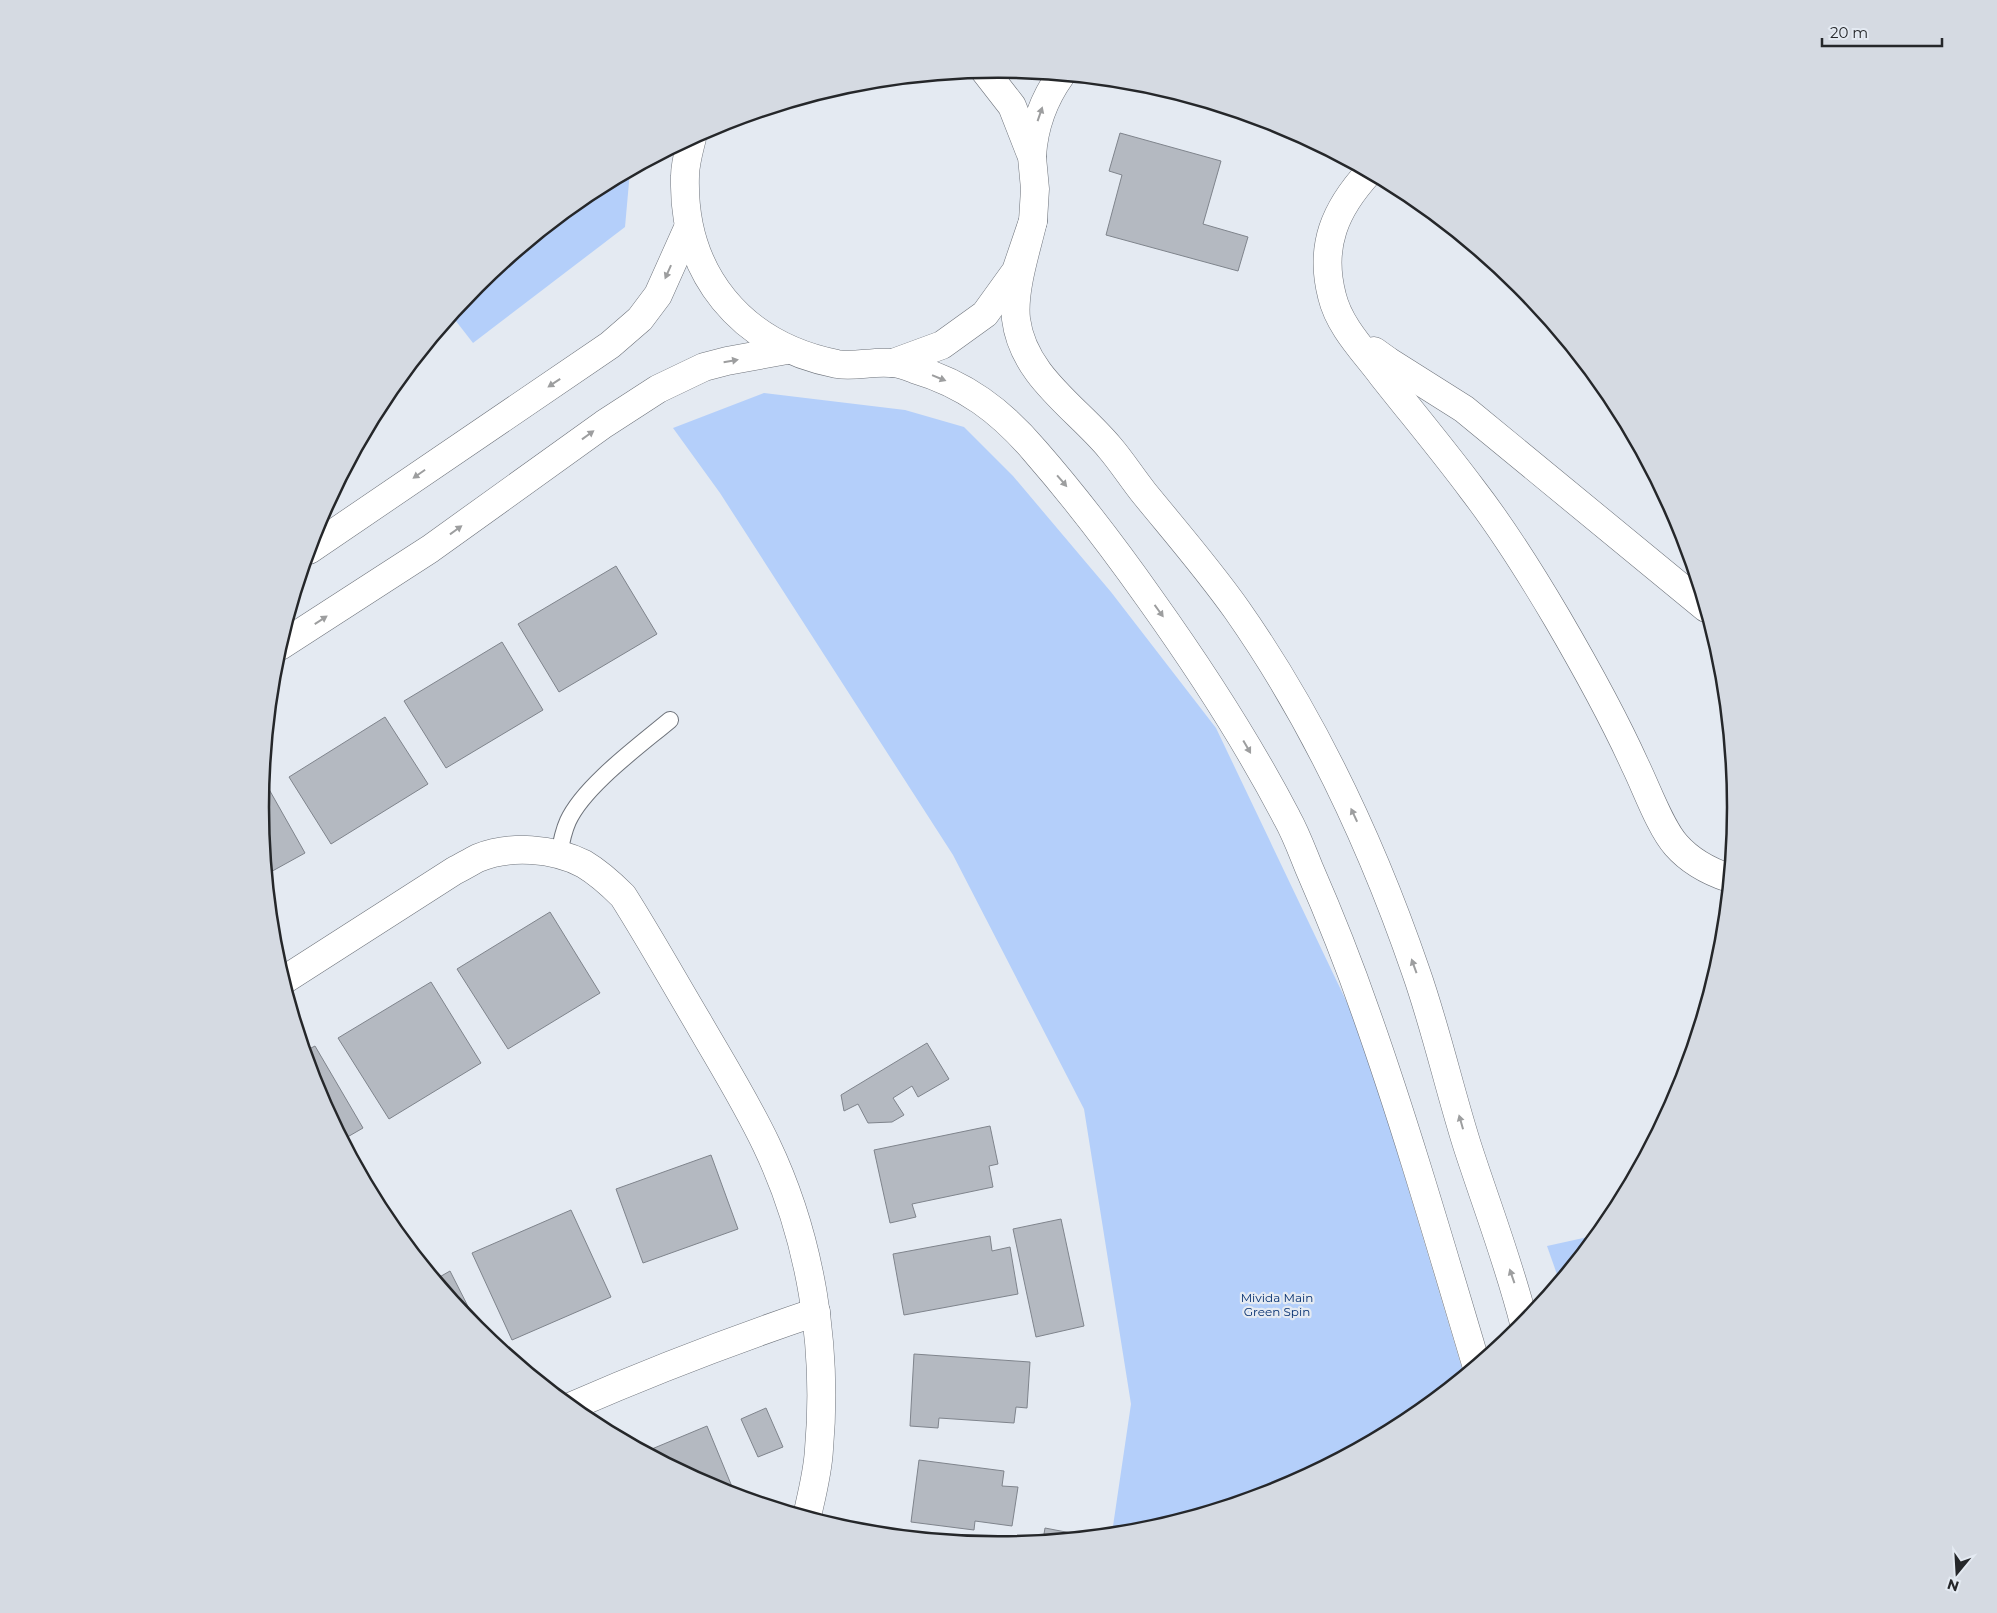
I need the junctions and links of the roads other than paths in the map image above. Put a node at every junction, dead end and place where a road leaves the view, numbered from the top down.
1 (990, 78) edge
2 (1057, 80) edge
3 (690, 147) edge
4 (686, 149) edge
5 (1032, 158) junction
6 (684, 173) junction
7 (1365, 176) edge
8 (1032, 221) junction
9 (688, 228) junction
10 (1347, 330) junction
11 (787, 350) junction
12 (893, 363) junction
13 (319, 543) edge
14 (1698, 601) edge
15 (289, 640) edge
16 (670, 720) dead end
17 (559, 855) junction
18 (1724, 876) edge
19 (290, 976) edge
20 (816, 1312) junction
21 (1522, 1314) edge
22 (1474, 1359) edge
23 (579, 1403) edge
24 (809, 1511) edge

1 - 5 street
5 -> 2 street
3 - 6 street
4 - 6 street
5 - 8 street
6 - 9 street
7 - 10 street
8 - 12 street
21 -> 8 street
9 - 11 street
9 -> 13 street
10 - 14 street
10 - 18 street
11 - 12 street
15 -> 11 street
12 -> 22 street
16 - 17 lane
17 - 19 street
17 - 20 street
20 - 23 street
20 - 24 street

